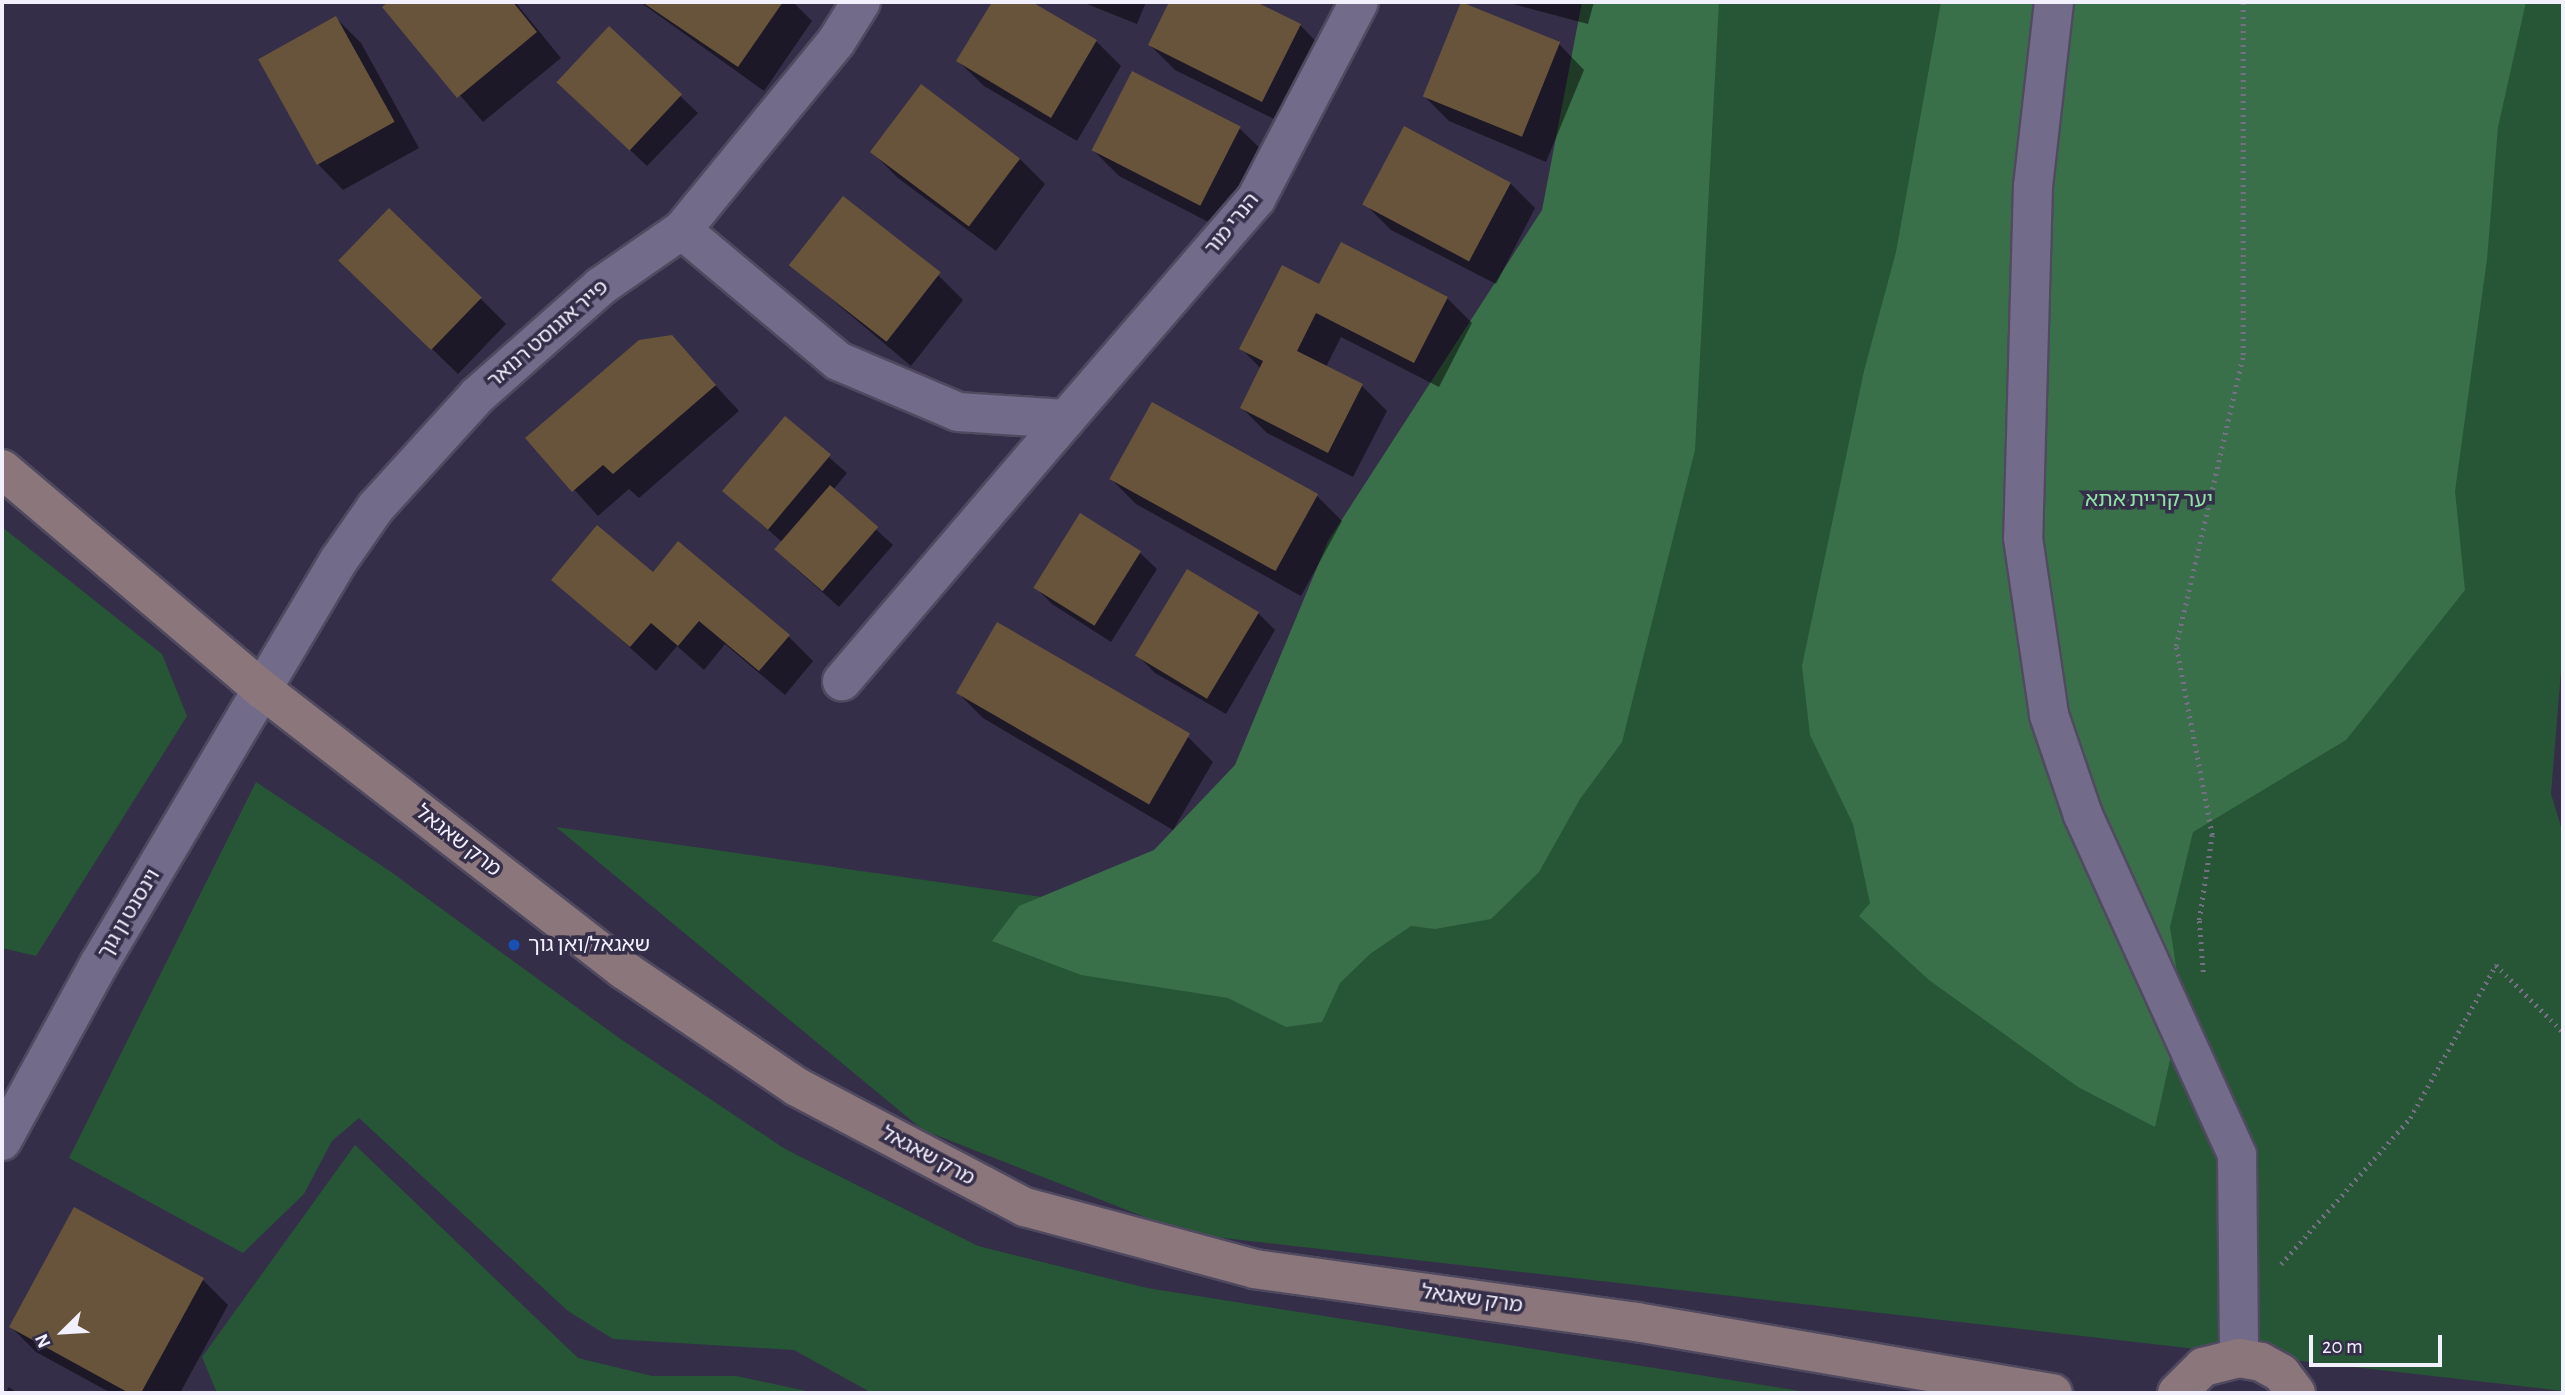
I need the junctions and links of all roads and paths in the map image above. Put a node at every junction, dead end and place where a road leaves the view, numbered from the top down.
1 (861, 2) edge
2 (1359, 2) edge
3 (2054, 2) edge
4 (2243, 2) edge
5 (682, 230) junction
6 (1066, 419) junction
7 (2, 469) edge
8 (842, 681) dead end
9 (263, 690) junction
10 (2204, 985) dead end
11 (2563, 1032) edge
12 (2, 1141) edge
13 (2239, 1311) junction
14 (2239, 1358) junction
15 (2053, 1393) edge
16 (2178, 1393) edge
17 (2296, 1393) edge

1 - 5 street, פייר אוגוסט רנואר
2 - 6 street, הנרי מור
3 - 13 street
4 - 10 path
5 - 6 street
5 - 9 street, פייר אוגוסט רנואר
6 - 8 street, הנרי מור
7 - 9 street, מרק שאגאל
9 - 12 street, וינסנט ון גוך
9 - 15 street, מרק שאגאל
11 - 13 path
13 - 14 street
14 - 16 street
14 - 17 street

